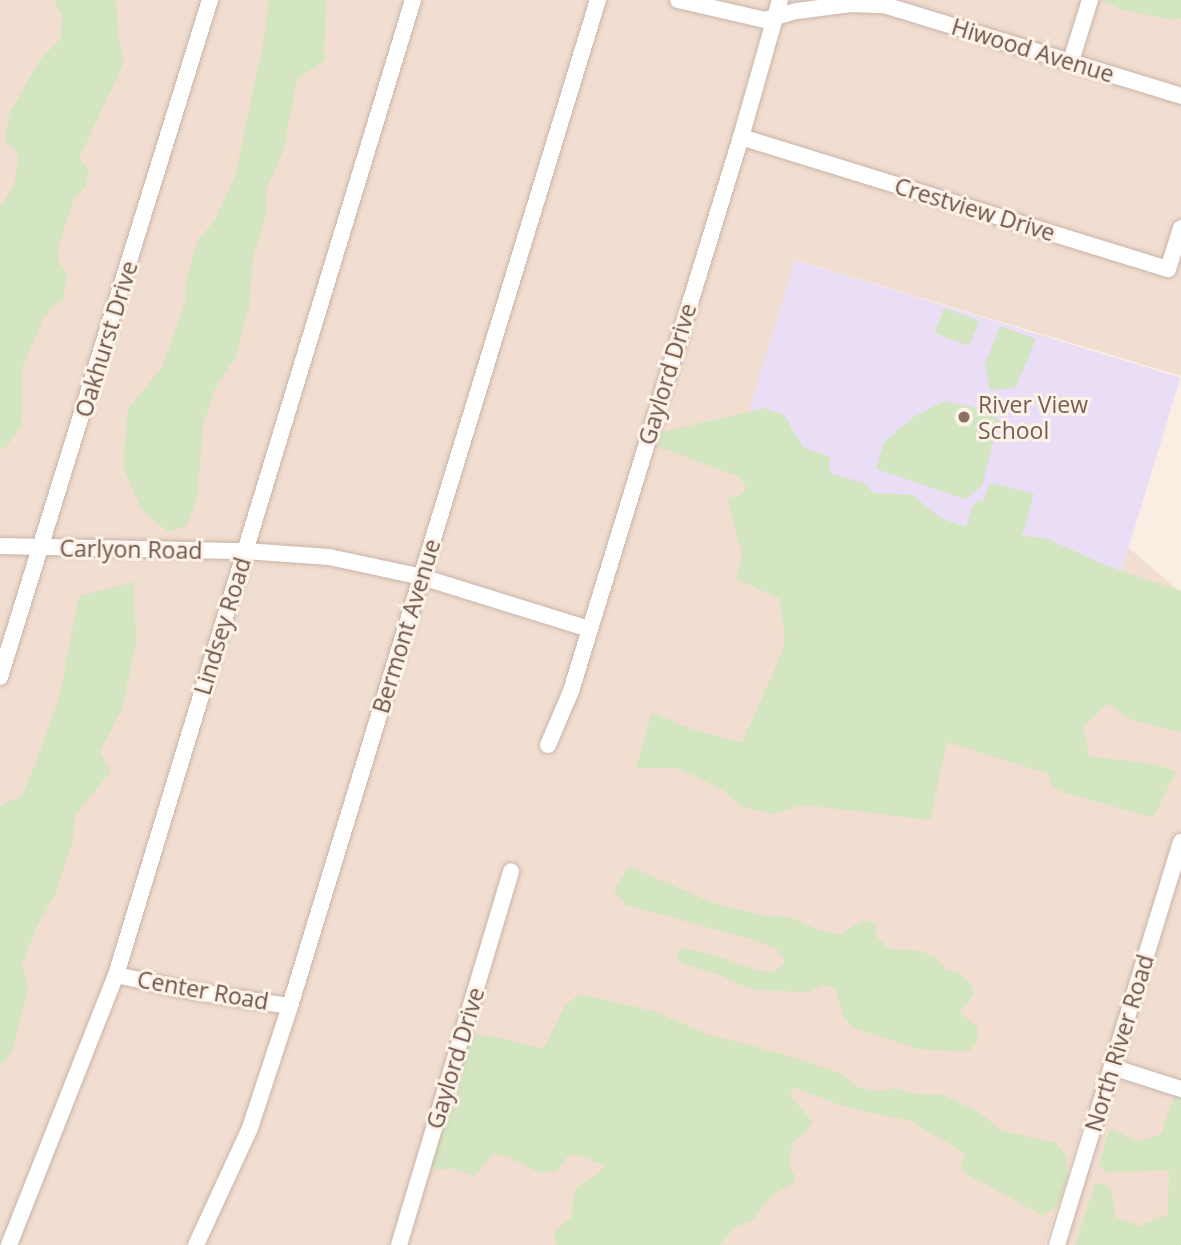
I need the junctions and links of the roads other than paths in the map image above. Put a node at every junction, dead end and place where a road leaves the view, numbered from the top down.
1 (211, 0) edge
2 (413, 0) edge
3 (598, 0) edge
4 (678, 0) edge
5 (780, 0) edge
6 (1090, 0) edge
7 (777, 17) junction
8 (1071, 61) junction
9 (1181, 96) edge
10 (741, 137) junction
11 (1181, 228) edge
12 (0, 546) edge
13 (40, 549) junction
14 (244, 551) junction
15 (422, 577) junction
16 (589, 629) junction
17 (0, 677) edge
18 (548, 746) dead end
19 (1181, 842) edge
20 (511, 871) dead end
21 (116, 975) junction
22 (290, 1006) junction
23 (1112, 1067) junction
24 (1181, 1089) edge
25 (9, 1245) edge
26 (196, 1245) edge
27 (399, 1245) edge
28 (1057, 1245) edge

1 - 13 street, Oakhurst Drive
2 - 14 street, Lindsey Road
3 - 15 street, Bermont Avenue
4 - 7 street, Hiwood Avenue
5 - 7 street, Gaylord Drive
6 - 8 street
7 - 8 street, Hiwood Avenue
7 - 10 street, Gaylord Drive
8 - 9 street, Hiwood Avenue
10 - 11 street, Crestview Drive
10 - 16 street, Gaylord Drive
12 - 13 street, Carlyon Road
13 - 14 street, Carlyon Road
13 - 17 street, Oakhurst Drive
14 - 15 street, Carlyon Road
14 - 21 street, Lindsey Road
15 - 16 street, Carlyon Road
15 - 22 street, Bermont Avenue
16 - 18 street, Gaylord Drive
19 - 23 street, North River Road
20 - 27 street, Gaylord Drive
21 - 22 street, Center Road
21 - 25 street, Lindsey Road
22 - 26 street, Bermont Avenue
23 - 24 street
23 - 28 street, North River Road

